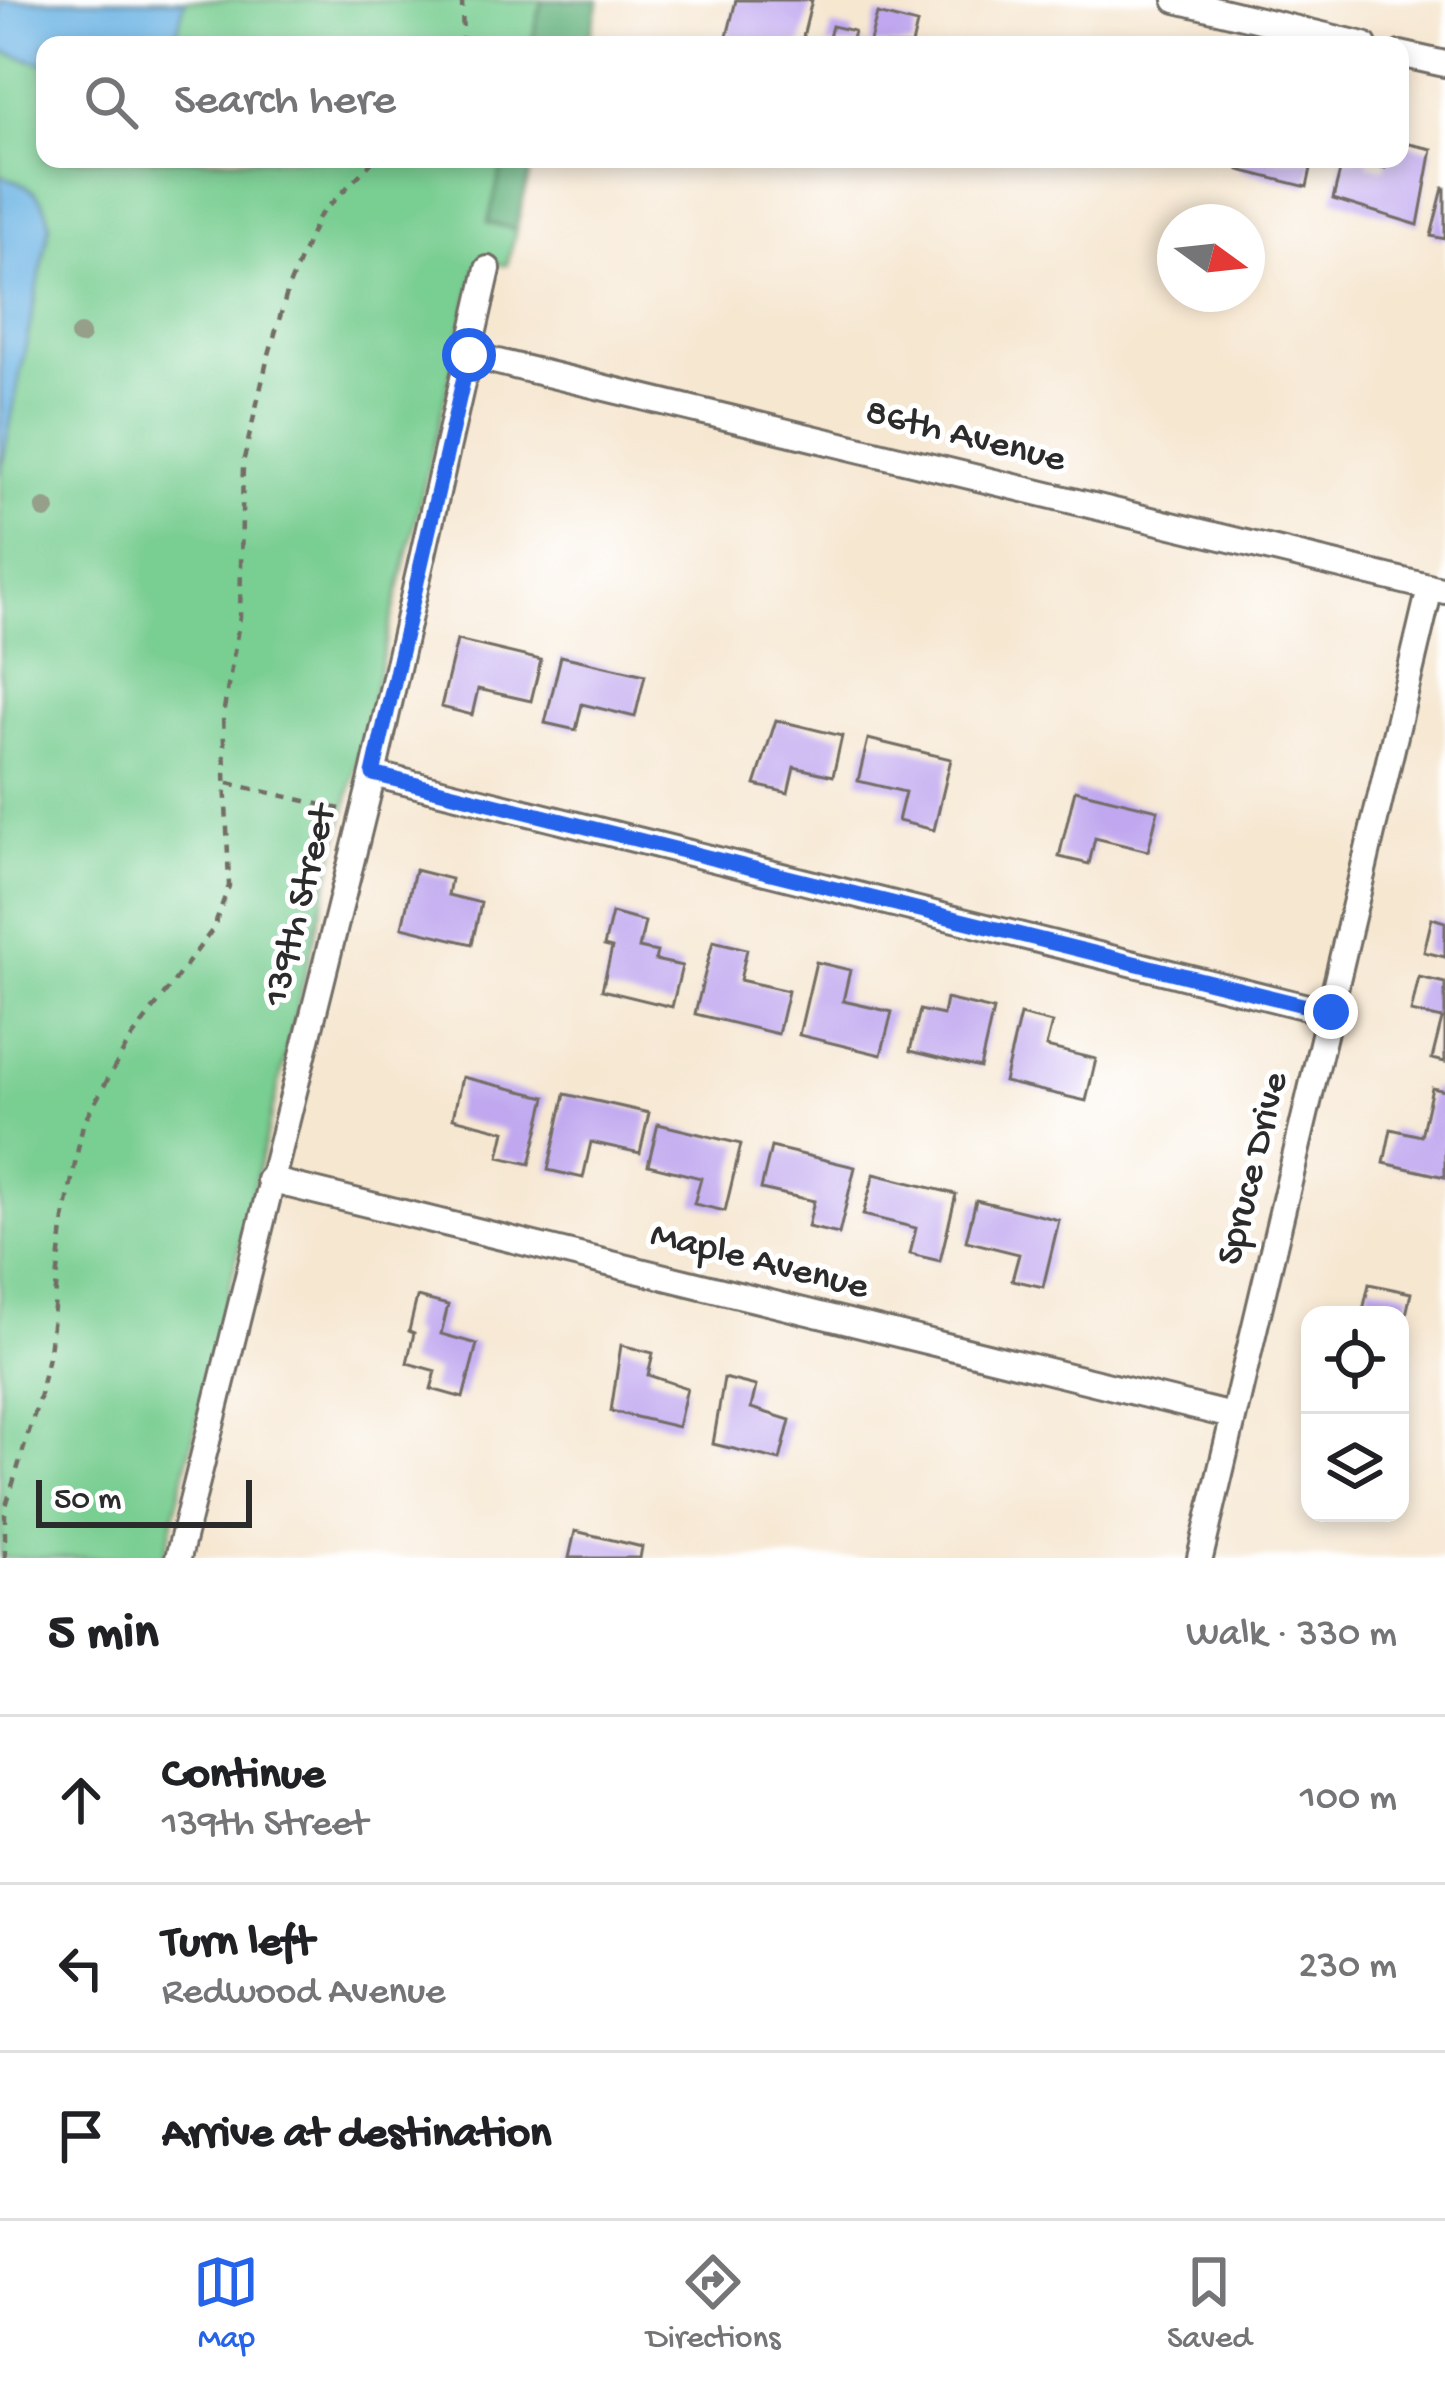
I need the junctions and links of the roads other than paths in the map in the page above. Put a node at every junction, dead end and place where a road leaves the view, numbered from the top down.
1 (1176, 0) edge
2 (1326, 36) edge
3 (1409, 56) edge
4 (1445, 64) edge
5 (488, 269) dead end
6 (469, 355) junction
7 (1437, 590) edge
8 (373, 774) junction
9 (1331, 1012) junction
10 (269, 1180) junction
11 (1232, 1416) junction
12 (178, 1558) edge
13 (1200, 1558) edge

1 - 2 street
3 - 4 street
5 - 6 street, 139th Street
6 - 7 street, 86th Avenue
6 - 8 street, 139th Street
7 - 9 street, Spruce Drive
8 - 9 street
8 - 10 street, 139th Street
9 - 11 street, Spruce Drive
10 - 11 street, Maple Avenue
10 - 12 street, 139th Street
11 - 13 street, Spruce Drive

